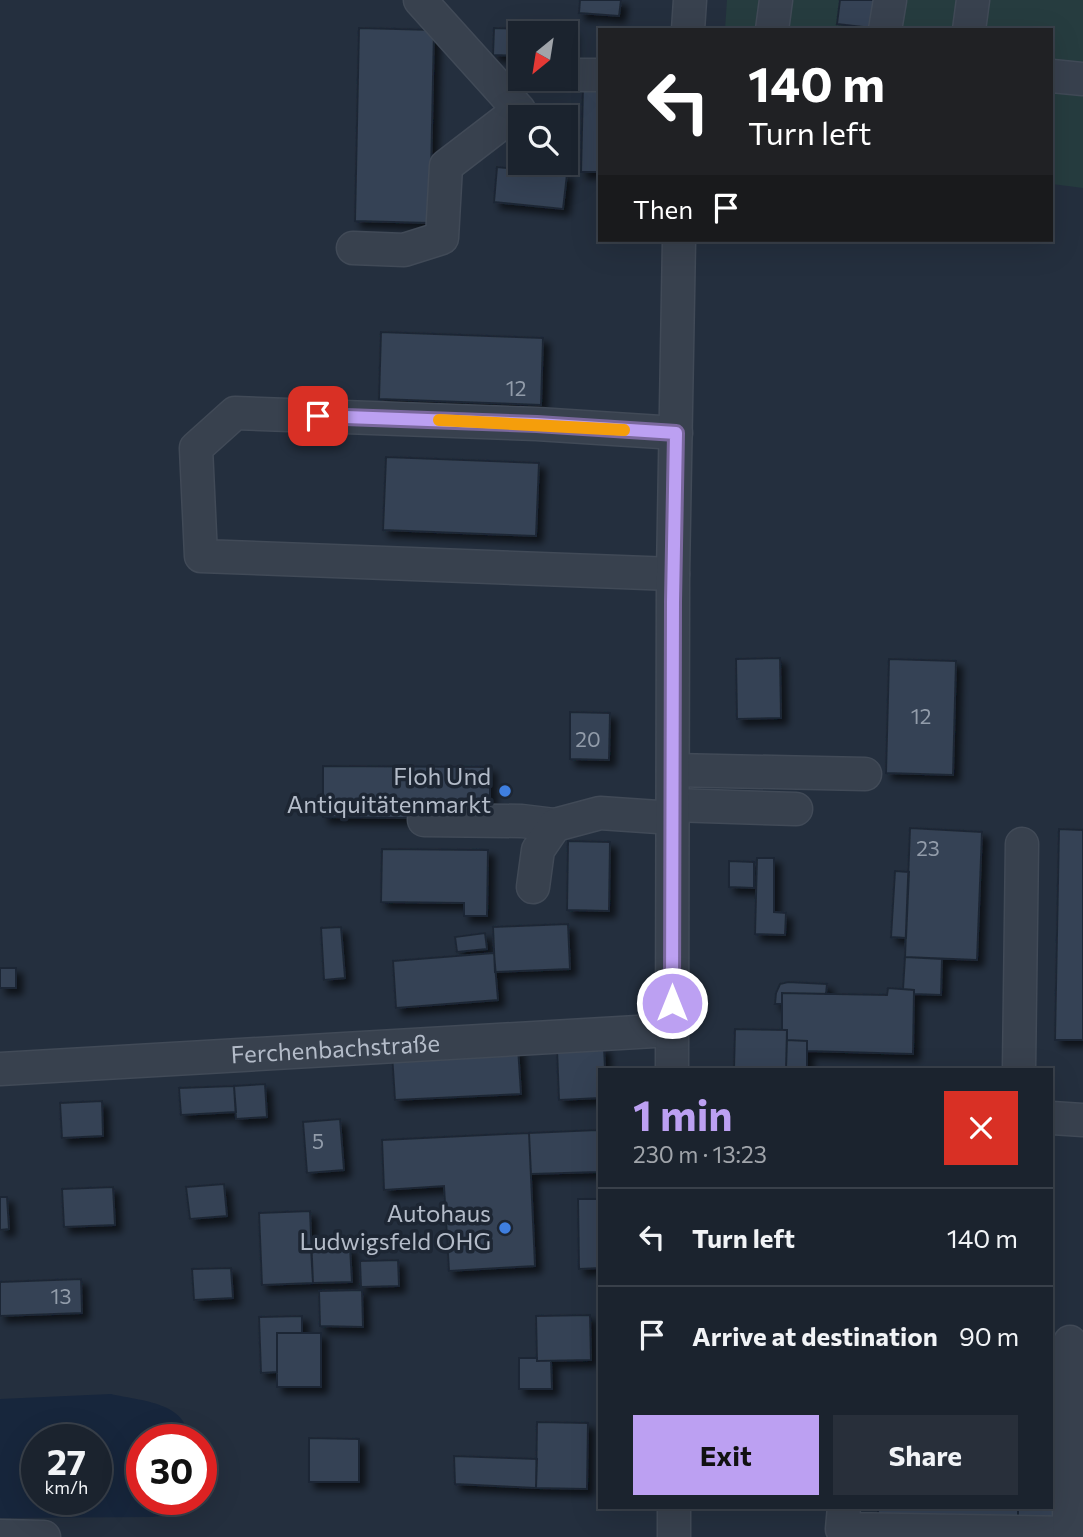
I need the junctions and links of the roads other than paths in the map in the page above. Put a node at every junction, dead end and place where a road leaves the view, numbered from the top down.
1 (420, 0) edge
2 (690, 0) edge
3 (776, 0) edge
4 (890, 0) edge
5 (974, 0) edge
6 (688, 28) edge
7 (772, 28) edge
8 (886, 28) edge
9 (969, 28) edge
10 (578, 75) edge
11 (598, 75) edge
12 (1053, 76) edge
13 (1083, 79) edge
14 (679, 242) edge
15 (352, 247) dead end
16 (676, 433) junction
17 (673, 574) junction
18 (673, 770) junction
19 (865, 774) dead end
20 (796, 808) dead end
21 (673, 811) junction
22 (424, 820) dead end
23 (555, 825) junction
24 (1023, 844) dead end
25 (533, 887) dead end
26 (672, 1030) junction
27 (672, 1068) edge
28 (1019, 1068) edge
29 (0, 1069) edge
30 (1053, 1118) edge
31 (1083, 1120) edge
32 (1070, 1342) dead end
33 (674, 1509) edge
34 (844, 1509) edge
35 (1069, 1535) edge
36 (0, 1536) edge
37 (44, 1537) edge
38 (674, 1537) edge

1 - 15 street
2 - 6 street
3 - 7 street
4 - 8 street
5 - 9 street
10 - 11 street
12 - 13 street
14 - 16 street
16 - 17 street
16 - 17 street
17 - 18 street
18 - 19 street
18 - 21 street
20 - 21 street
21 - 23 street
21 - 26 street
22 - 23 street
23 - 25 street
24 - 28 street
26 - 27 street
26 - 29 street, Ferchenbachstraße
30 - 31 street
32 - 35 street
33 - 38 street
34 - 35 street
36 - 37 street

